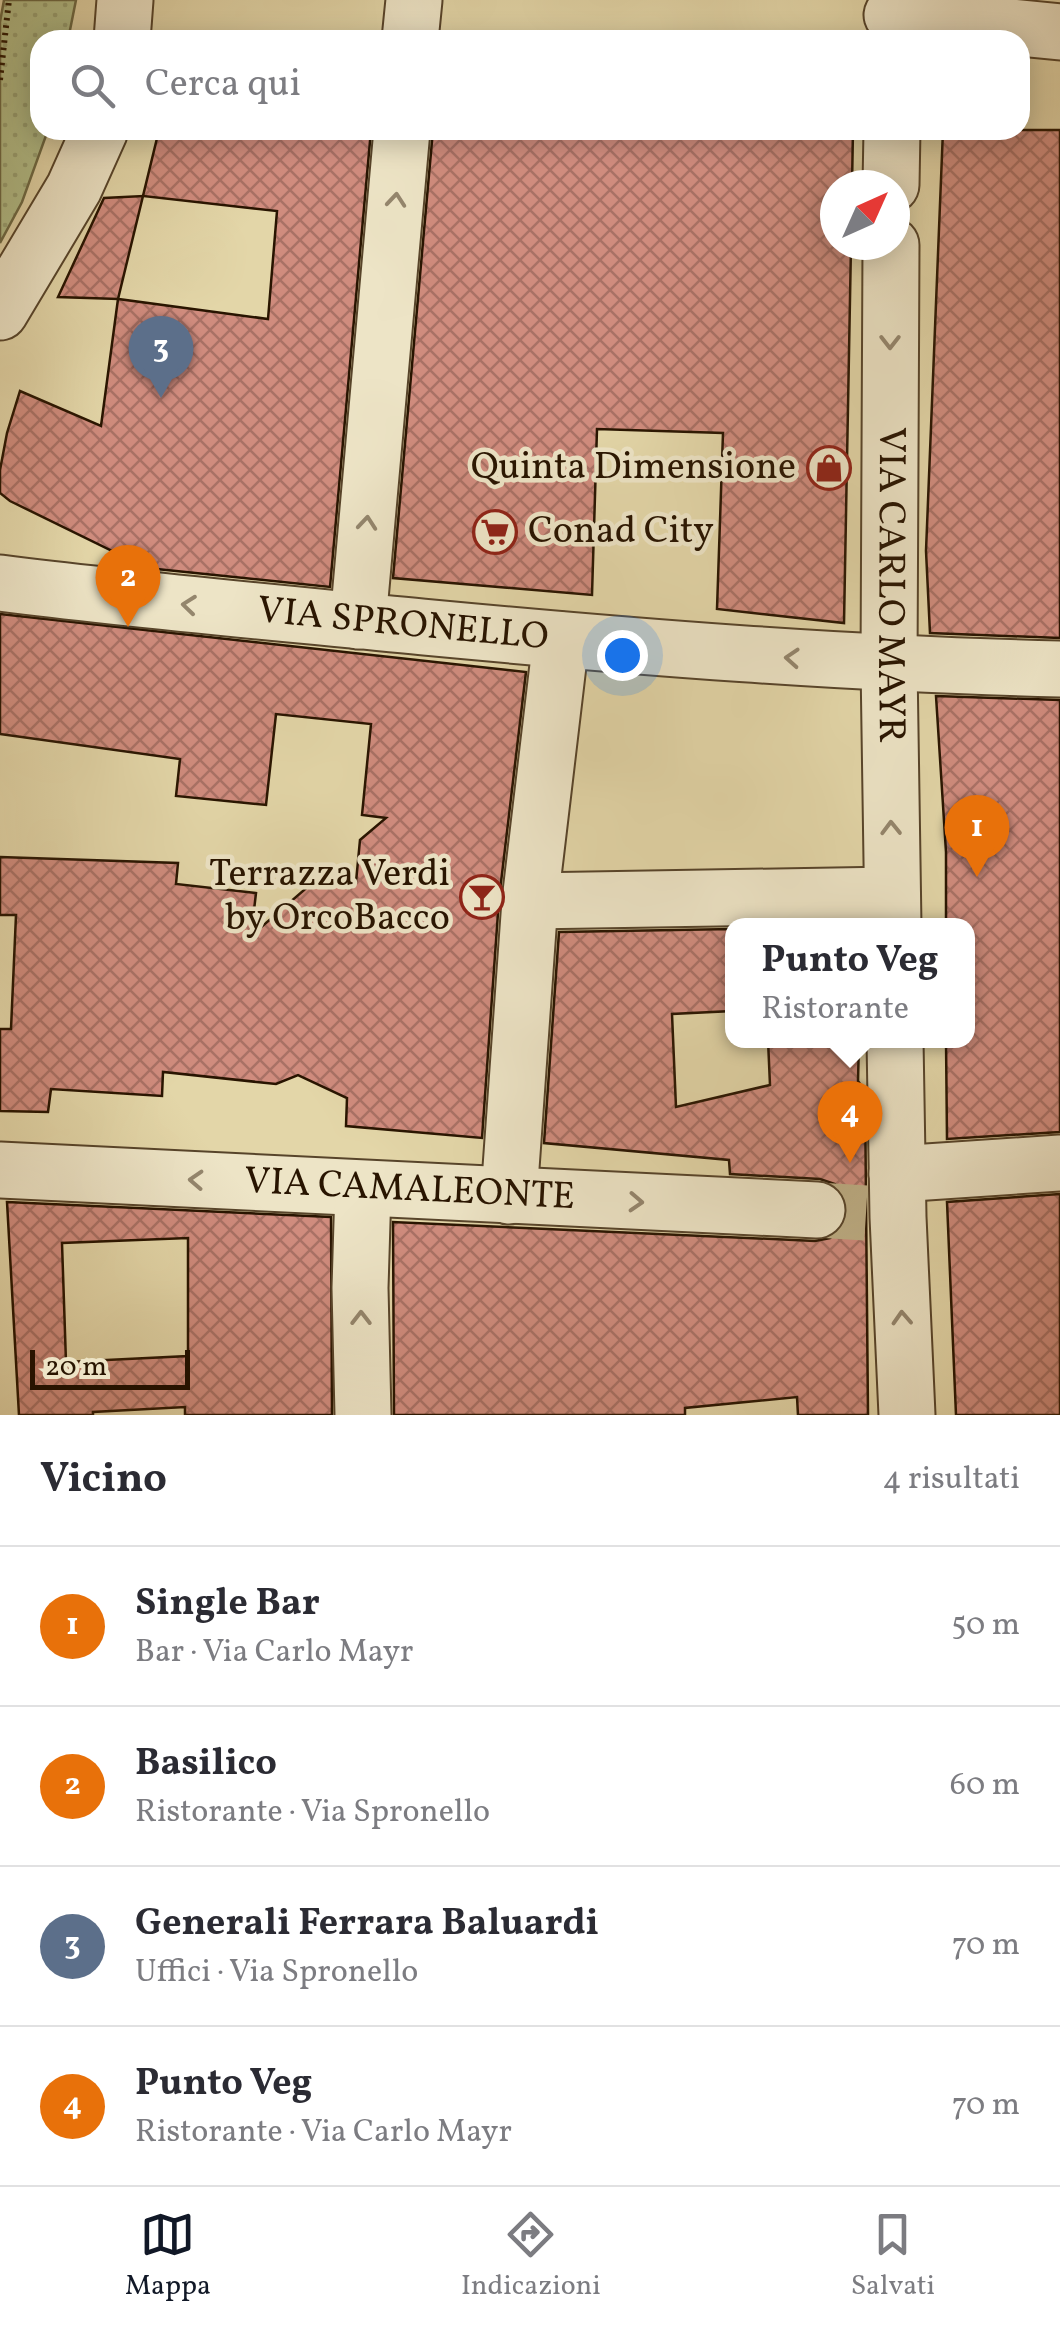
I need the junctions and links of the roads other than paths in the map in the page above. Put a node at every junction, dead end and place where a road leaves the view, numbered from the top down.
1 (125, 0) edge
2 (414, 0) edge
3 (892, 18) edge
4 (123, 30) edge
5 (411, 30) edge
6 (1060, 32) edge
7 (96, 140) edge
8 (401, 140) edge
9 (892, 140) edge
10 (891, 170) edge
11 (891, 260) edge
12 (1, 312) edge
13 (0, 549) edge
14 (0, 584) edge
15 (98, 596) junction
16 (358, 620) junction
17 (561, 640) junction
18 (889, 665) junction
19 (1060, 669) edge
20 (530, 900) junction
21 (893, 910) edge
22 (894, 1048) edge
23 (1060, 1162) edge
24 (0, 1170) edge
25 (364, 1189) junction
26 (509, 1196) junction
27 (870, 1203) junction
28 (364, 1415) edge
29 (907, 1415) edge

1 - 4 street
2 - 5 street
3 - 6 street
7 - 12 street
16 -> 8 street
9 - 10 street
11 -> 18 street, VIA CARLO MAYR
13 - 15 street, VIA SPRONELLO
14 - 15 street, VIA SPRONELLO
16 -> 15 street, VIA SPRONELLO
16 - 17 street, VIA SPRONELLO
18 -> 17 street, VIA SPRONELLO
17 - 20 street
18 - 19 street, VIA SPRONELLO
21 -> 18 street, VIA CARLO MAYR
20 - 21 street
20 - 26 street
22 - 27 street
23 - 27 street, VIA CAMALEONTE
25 -> 24 street, VIA CAMALEONTE
25 - 26 street, VIA CAMALEONTE
28 -> 25 street
26 -> 27 street, VIA CAMALEONTE
29 -> 27 street

